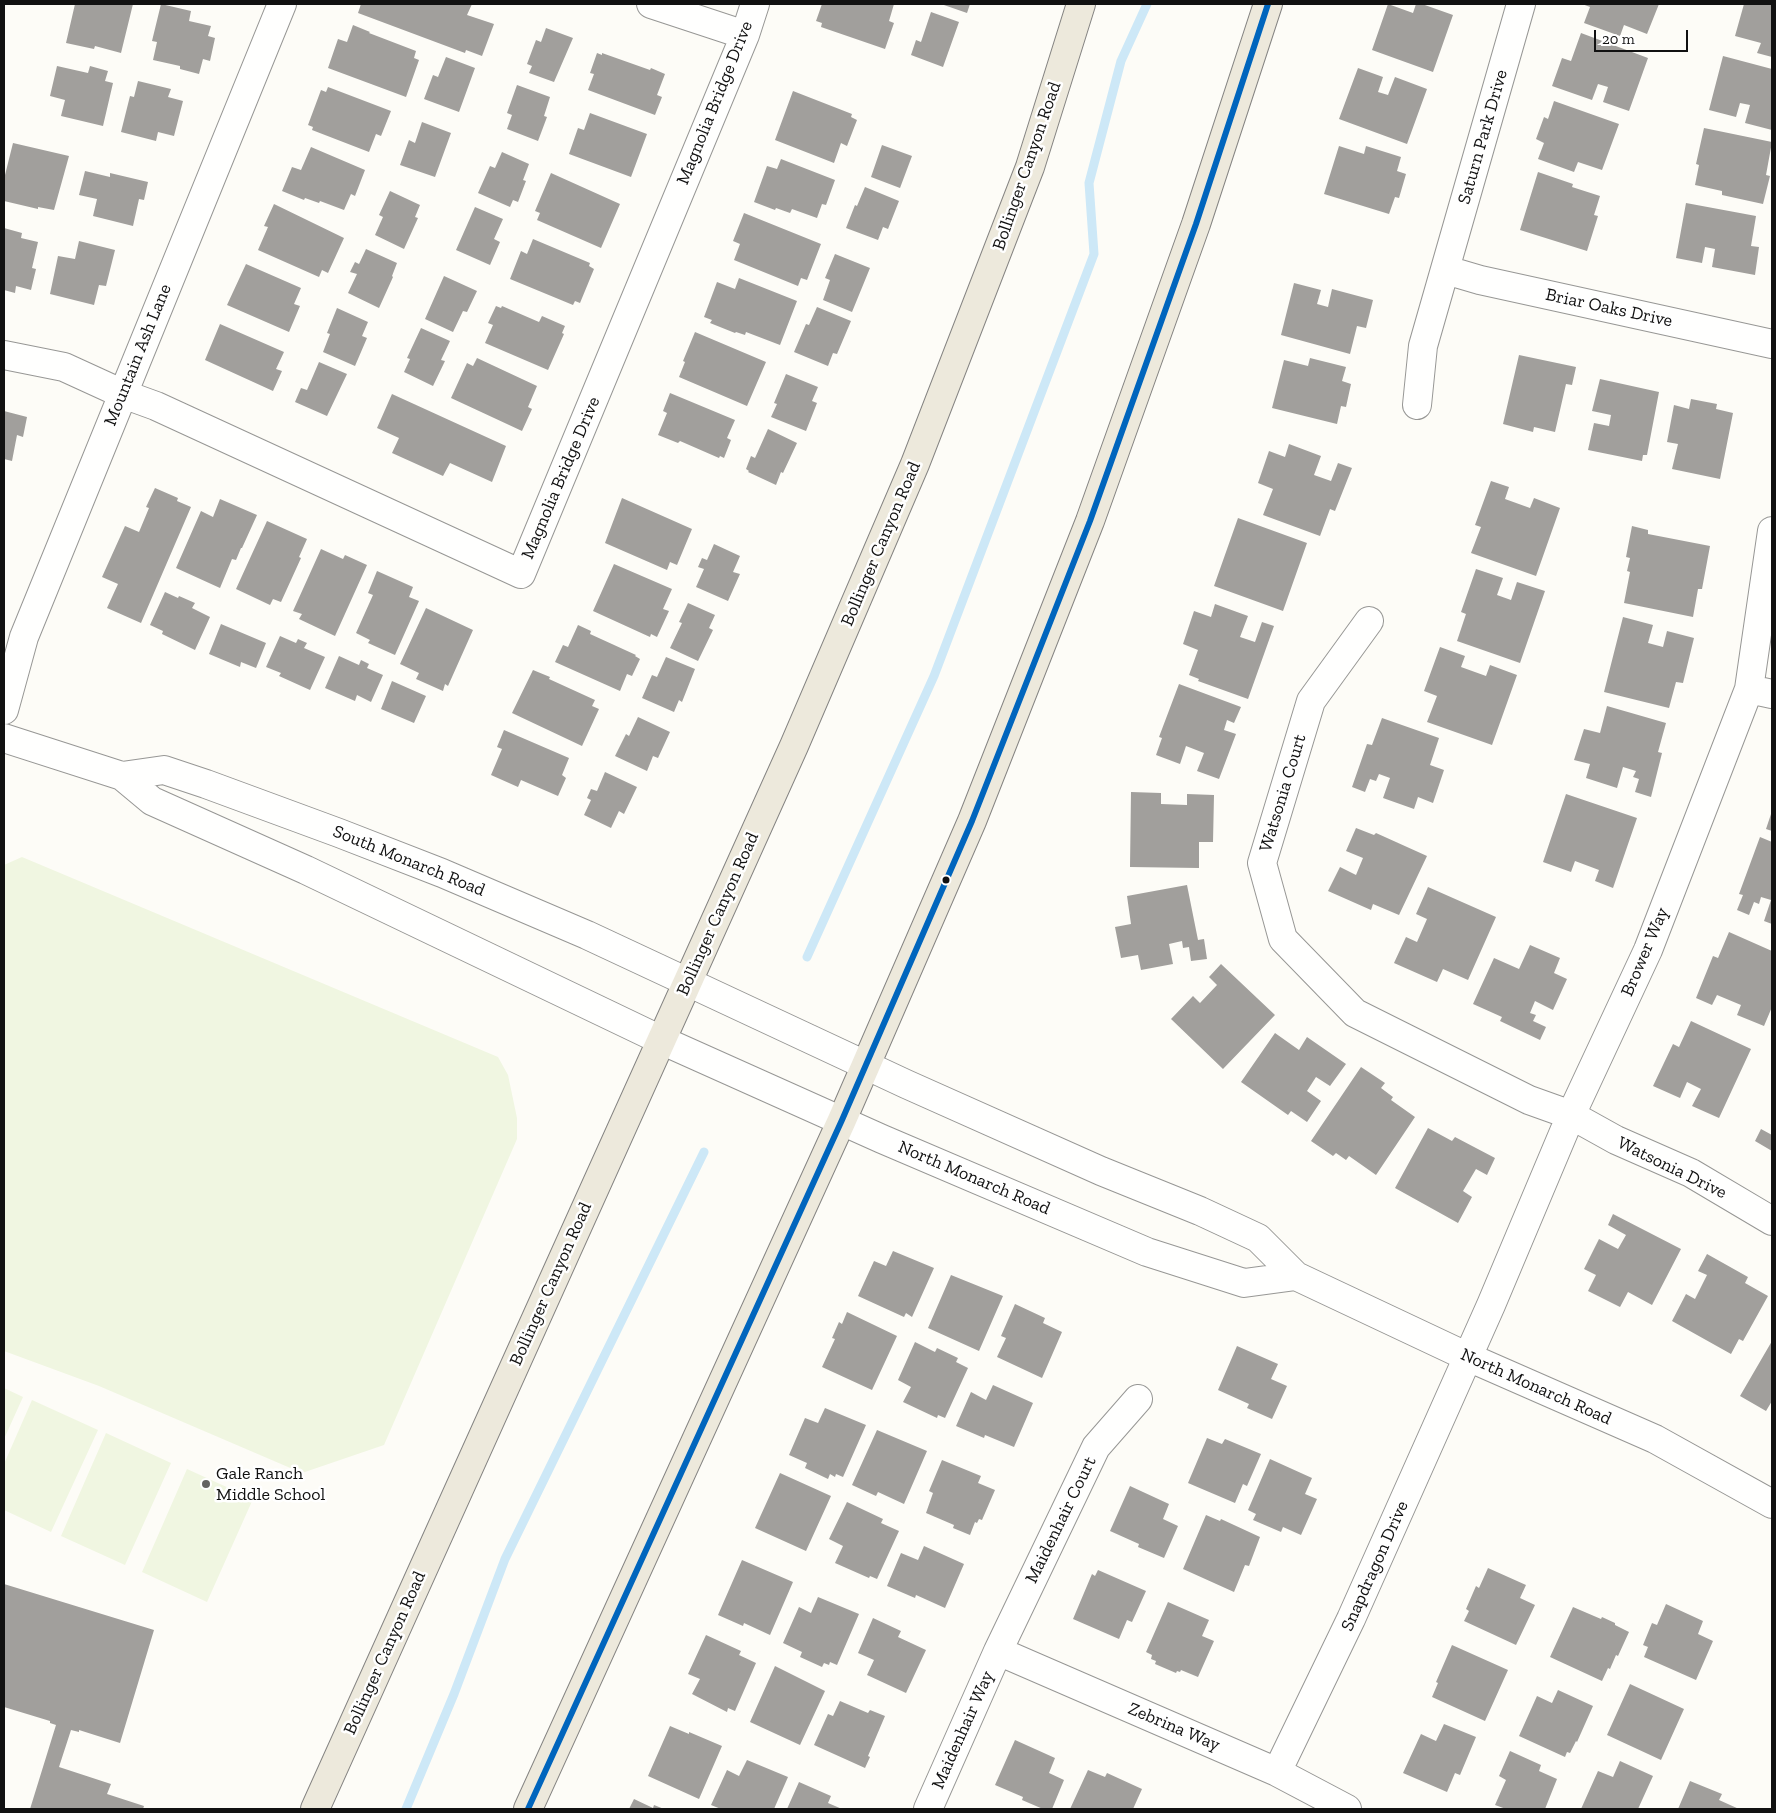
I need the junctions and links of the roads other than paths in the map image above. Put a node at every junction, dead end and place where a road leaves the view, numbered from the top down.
1 (282, 4) edge
2 (651, 4) edge
3 (755, 4) edge
4 (1081, 4) edge
5 (1268, 4) edge
6 (1521, 4) edge
7 (745, 35) junction
8 (1446, 270) junction
9 (1772, 344) edge
10 (4, 355) edge
11 (123, 394) junction
12 (1417, 405) dead end
13 (1772, 531) edge
14 (1369, 621) dead end
15 (1761, 692) edge
16 (4, 710) edge
17 (4, 738) edge
18 (122, 776) junction
19 (687, 982) junction
20 (661, 1040) junction
21 (866, 1064) junction
22 (1571, 1115) junction
23 (842, 1120) junction
24 (1772, 1221) edge
25 (1296, 1276) junction
26 (1468, 1357) junction
27 (1138, 1399) dead end
28 (1772, 1504) edge
29 (998, 1651) junction
30 (1277, 1772) junction
31 (315, 1809) edge
32 (528, 1809) edge
33 (928, 1809) edge
34 (1347, 1809) edge

1 - 11 street, Mountain Ash Lane
2 - 7 street
3 - 7 street, Magnolia Bridge Drive
4 - 19 main road, Bollinger Canyon Road
5 - 21 main road
6 - 8 street, Saturn Park Drive
7 - 11 street, Magnolia Bridge Drive
8 - 9 street, Briar Oaks Drive
8 - 12 street, Saturn Park Drive
10 - 11 street
11 - 16 street, Mountain Ash Lane
13 - 15 street, Brower Way
14 - 22 street, Watsonia Court
15 - 22 street, Brower Way
17 - 18 street, South Monarch Road
18 - 19 street, South Monarch Road
18 - 20 street, South Monarch Road
19 - 20 main road, Bollinger Canyon Road
19 - 21 street, North Monarch Road
20 - 23 street, North Monarch Road
20 - 31 main road, Bollinger Canyon Road
21 - 23 main road
21 - 25 street, North Monarch Road
22 - 24 street, Watsonia Drive
22 - 26 street, Brower Way
23 - 25 street, North Monarch Road
23 - 32 main road
25 - 26 street, North Monarch Road
26 - 28 street, North Monarch Road
26 - 30 street, Snapdragon Drive
27 - 29 street, Maidenhair Court
29 - 30 street, Zebrina Way
29 - 33 street, Maidenhair Way
30 - 34 street, Zebrina Way

